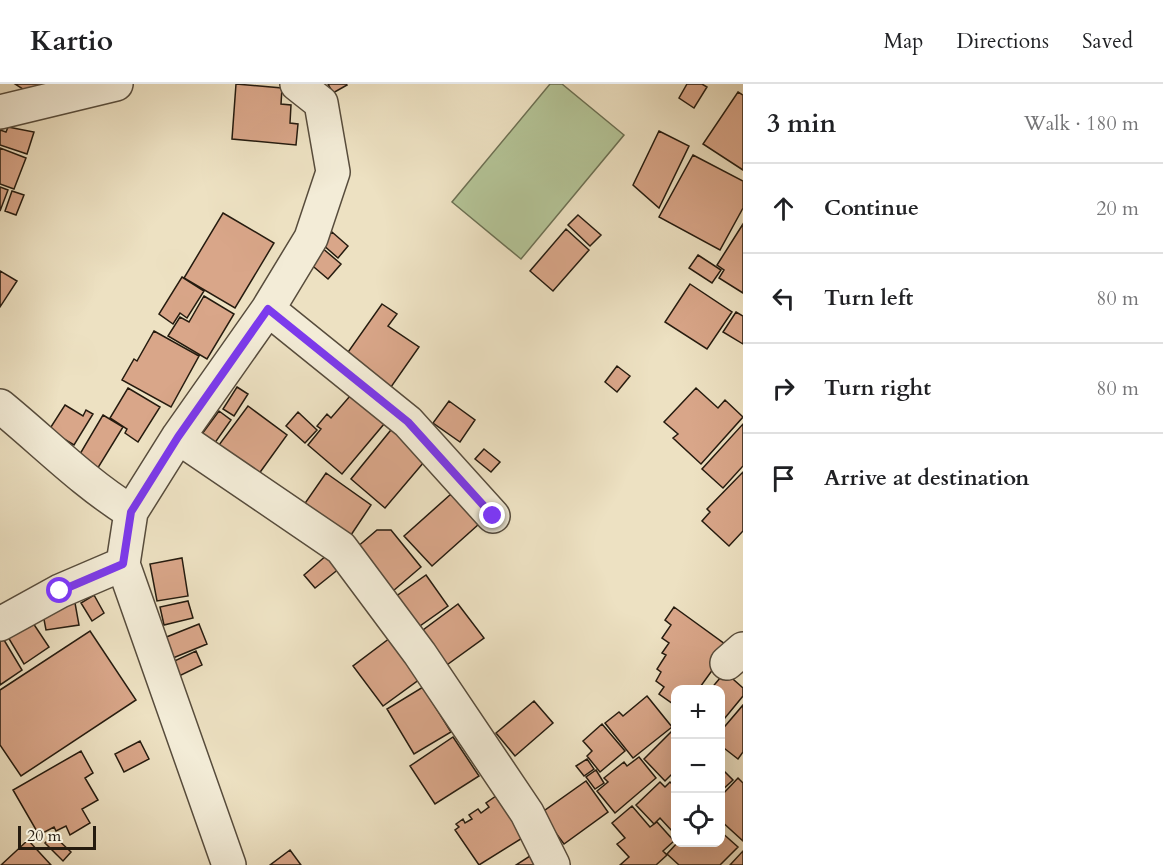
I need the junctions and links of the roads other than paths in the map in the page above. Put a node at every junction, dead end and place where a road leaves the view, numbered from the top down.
1 (116, 84) edge
2 (297, 84) edge
3 (0, 112) edge
4 (268, 309) junction
5 (0, 406) edge
6 (178, 437) junction
7 (131, 512) junction
8 (493, 516) dead end
9 (123, 564) junction
10 (0, 624) edge
11 (230, 865) edge
12 (553, 865) edge

1 - 3 street
2 - 4 street
4 - 6 street
4 - 8 street
5 - 7 street
6 - 7 street
6 - 12 street
7 - 9 street
9 - 10 street
9 - 11 street

